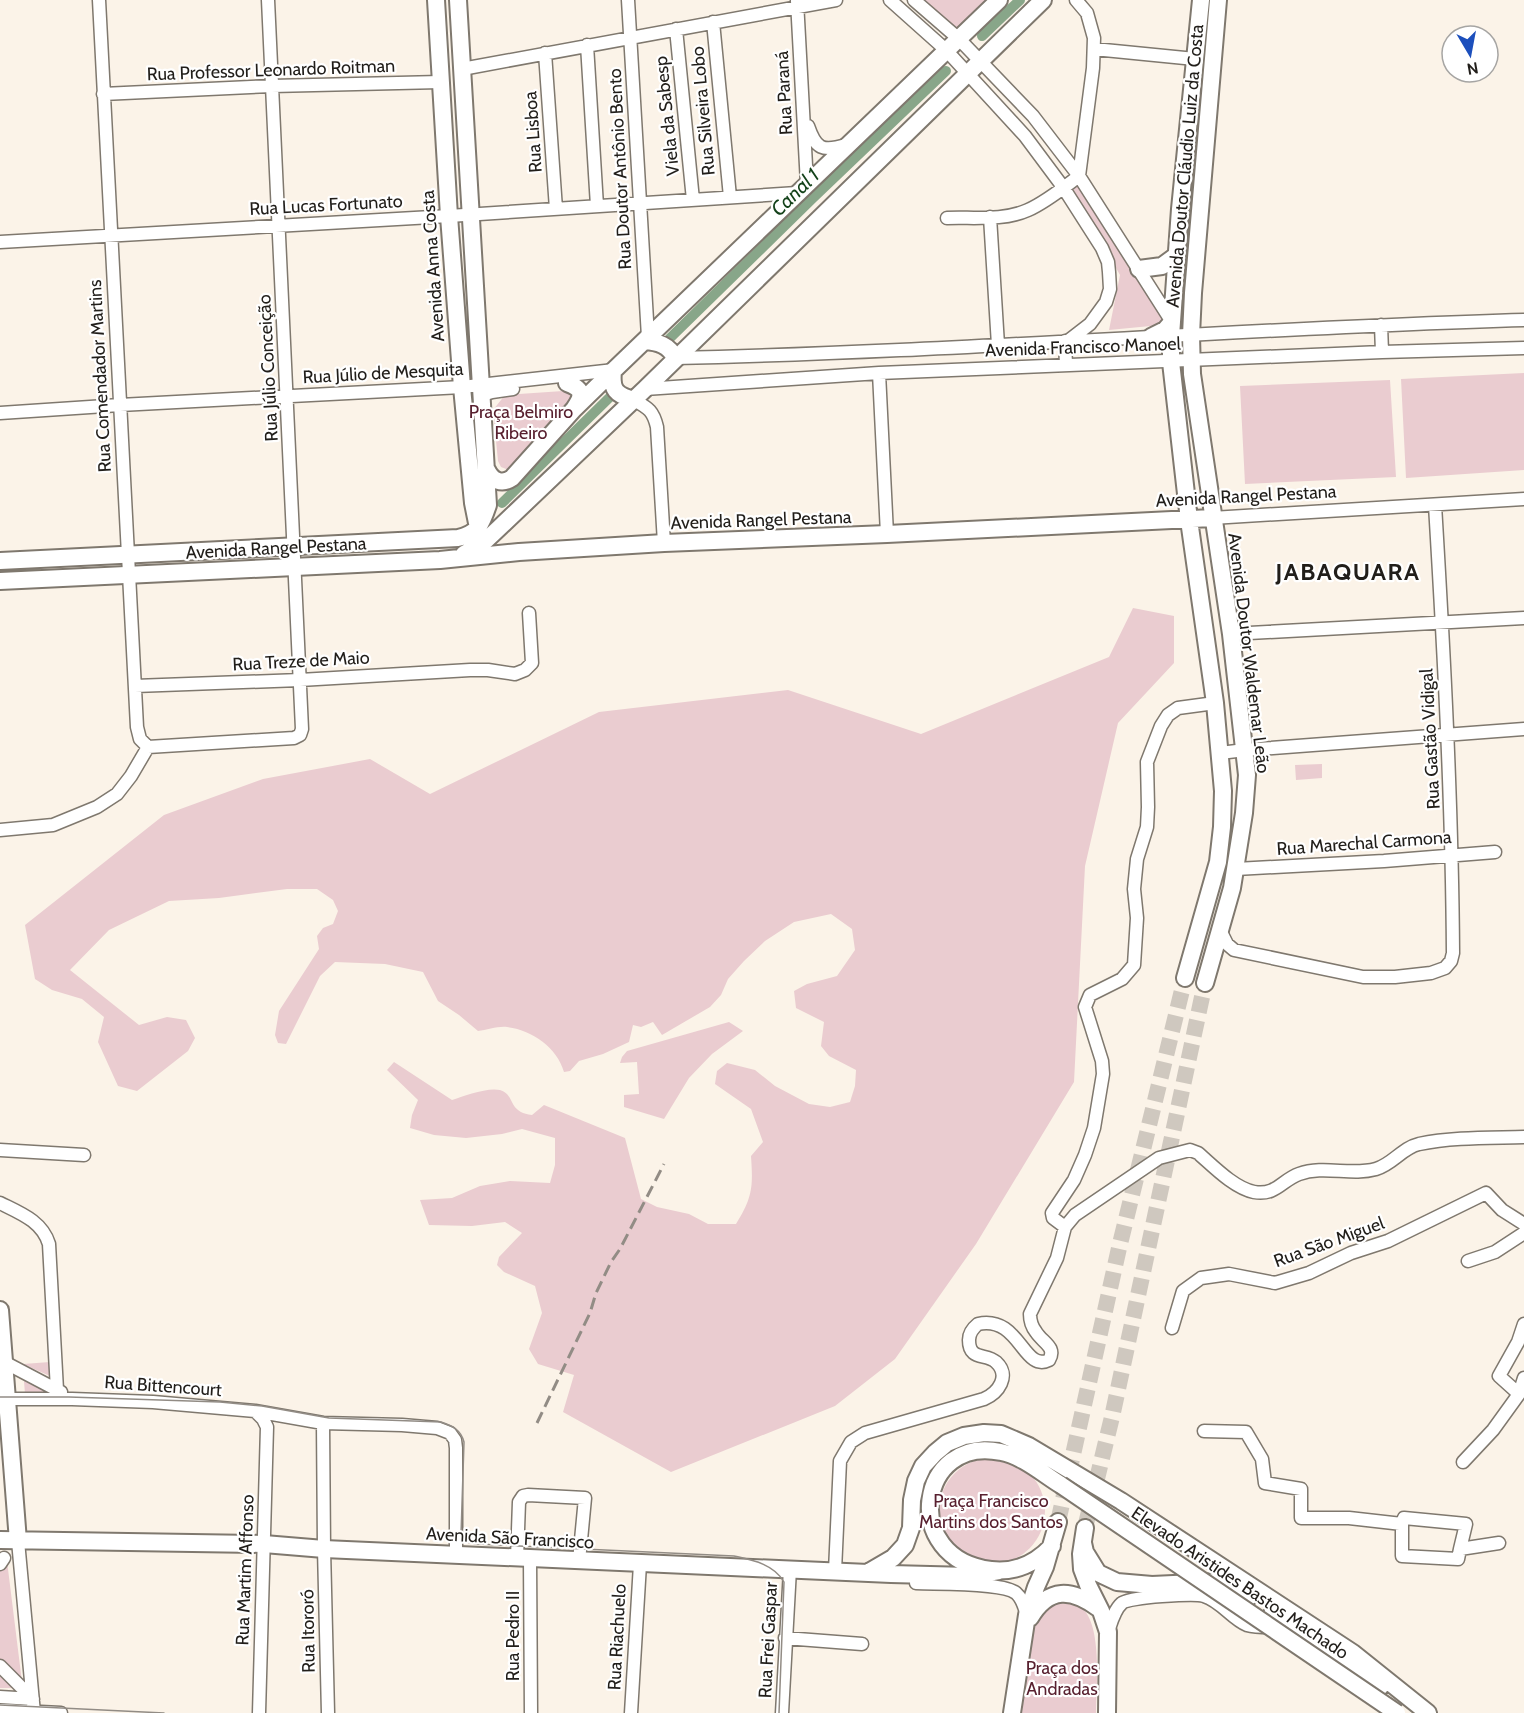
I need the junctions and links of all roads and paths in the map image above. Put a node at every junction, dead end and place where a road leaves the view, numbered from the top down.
1 (99, 0) edge
2 (268, 0) edge
3 (436, 0) edge
4 (458, 0) edge
5 (628, 0) edge
6 (836, 0) edge
7 (890, 0) edge
8 (914, 0) edge
9 (999, 0) edge
10 (1043, 0) edge
11 (1076, 0) edge
12 (1201, 0) edge
13 (1218, 0) edge
14 (797, 3) edge
15 (713, 22) junction
16 (676, 29) junction
17 (631, 37) junction
18 (959, 39) junction
19 (587, 45) junction
20 (1094, 49) junction
21 (946, 50) junction
22 (545, 53) junction
23 (1195, 59) junction
24 (980, 61) junction
25 (462, 69) junction
26 (967, 73) junction
27 (440, 82) junction
28 (272, 86) junction
29 (104, 94) junction
30 (803, 113) junction
31 (1084, 138) junction
32 (1051, 139) junction
33 (848, 145) junction
34 (1079, 176) junction
35 (802, 188) junction
36 (1063, 188) junction
37 (730, 197) junction
38 (693, 200) junction
39 (640, 203) junction
40 (597, 206) junction
41 (556, 208) junction
42 (471, 214) junction
43 (449, 216) junction
44 (990, 217) junction
45 (947, 218) dead end
46 (279, 226) junction
47 (111, 236) junction
48 (0, 242) edge
49 (1177, 255) junction
50 (1139, 269) junction
51 (1524, 320) edge
52 (1381, 328) junction
53 (1178, 332) junction
54 (1151, 337) joint
55 (647, 339) junction
56 (1066, 343) junction
57 (998, 345) junction
58 (1524, 348) edge
59 (1382, 350) junction
60 (675, 358) junction
61 (1171, 362) junction
62 (1066, 364) junction
63 (1191, 365) junction
64 (879, 373) junction
65 (610, 377) junction
66 (567, 383) junction
67 (462, 387) junction
68 (482, 390) junction
69 (639, 394) junction
70 (287, 397) junction
71 (120, 405) junction
72 (574, 409) junction
73 (0, 413) edge
74 (487, 470) junction
75 (1524, 499) edge
76 (1435, 505) junction
77 (1212, 518) junction
78 (1189, 520) junction
79 (479, 531) junction
80 (887, 534) junction
81 (664, 543) junction
82 (294, 546) junction
83 (519, 552) junction
84 (128, 554) junction
85 (449, 559) junction
86 (0, 561) edge
87 (295, 567) junction
88 (129, 574) junction
89 (0, 581) edge
90 (529, 613) dead end
91 (1524, 618) edge
92 (1442, 624) junction
93 (1230, 634) junction
94 (300, 680) junction
95 (135, 686) junction
96 (1215, 704) junction
97 (1524, 729) edge
98 (1448, 735) junction
99 (148, 747) junction
100 (1245, 750) junction
101 (1220, 753) junction
102 (0, 830) edge
103 (1495, 852) dead end
104 (1452, 856) junction
105 (1236, 869) junction
106 (1221, 932) junction
107 (1185, 978) tunnel mouth
108 (1205, 983) tunnel mouth
109 (1524, 1137) edge
110 (0, 1150) edge
111 (84, 1155) dead end
112 (0, 1203) edge
113 (1524, 1224) edge
114 (1065, 1227) junction
115 (1522, 1239) edge
116 (1468, 1261) dead end
117 (0, 1310) edge
118 (1524, 1324) edge
119 (1172, 1328) dead end
120 (4, 1362) junction
121 (1524, 1378) edge
122 (57, 1390) junction
123 (1519, 1394) junction
124 (4, 1399) edge
125 (72, 1399) junction
126 (255, 1411) junction
127 (278, 1414) junction
128 (323, 1423) junction
129 (267, 1427) junction
130 (1204, 1431) dead end
131 (1462, 1462) dead end
132 (1065, 1478) junction
133 (1058, 1522) tunnel mouth
134 (1402, 1524) junction
135 (0, 1540) edge
136 (18, 1541) junction
137 (1499, 1543) dead end
138 (264, 1544) junction
139 (1052, 1546) junction
140 (324, 1549) junction
141 (1460, 1549) junction
142 (456, 1554) junction
143 (524, 1558) junction
144 (579, 1561) junction
145 (640, 1564) junction
146 (836, 1571) junction
147 (999, 1571) junction
148 (790, 1573) junction
149 (868, 1573) junction
150 (1101, 1611) junction
151 (1026, 1620) junction
152 (1289, 1625) junction
153 (1108, 1632) junction
154 (785, 1638) junction
155 (862, 1644) dead end
156 (0, 1666) edge
157 (0, 1697) edge
158 (33, 1699) junction
159 (0, 1710) edge
160 (34, 1712) edge
161 (61, 1713) edge
162 (259, 1713) edge
163 (328, 1713) edge
164 (531, 1713) edge
165 (631, 1713) edge
166 (782, 1713) edge
167 (1012, 1713) edge
168 (1107, 1713) edge
169 (1397, 1713) edge
170 (1427, 1713) edge

1 - 29 street, Rua Comendador Martins
2 - 28 street, Rua Júlio Conceição
3 - 27 main road, Avenida Anna Costa
4 - 25 main road
5 - 17 street, Rua Doutor Antônio Bento
6 - 14 street
7 - 21 street
8 - 18 street
9 - 18 main road
10 - 24 main road
11 - 20 street
12 - 23 main road, Avenida Doutor Cláudio Luiz da Costa
13 - 53 main road, Avenida Doutor Cláudio Luiz da Costa
14 - 15 street
14 - 30 street, Rua Paraná
15 - 16 street
15 - 37 street, Rua Silveira Lobo
16 - 17 street
16 - 38 street, Viela da Sabesp
17 - 19 street
17 - 39 street, Rua Doutor Antônio Bento
18 - 21 main road
18 - 24 street
19 - 22 street
19 - 40 street
20 - 23 street
20 - 31 street
21 - 26 street
21 - 33 main road
22 - 25 street
22 - 41 street, Rua Lisboa
23 - 49 main road, Avenida Doutor Cláudio Luiz da Costa
24 - 26 main road
24 - 32 street
25 - 42 main road
26 - 36 street
26 - 60 main road
27 - 28 street, Rua Professor Leonardo Roitman
27 - 43 main road, Avenida Anna Costa
28 - 29 street, Rua Professor Leonardo Roitman
28 - 46 street, Rua Júlio Conceição
29 - 47 street, Rua Comendador Martins
30 - 33 street
30 - 35 street, Rua Paraná
31 - 32 street
31 - 34 street
32 - 34 street
33 - 35 main road
34 - 36 street
34 - 50 street
35 - 37 street, Rua Lucas Fortunato
35 - 55 main road
36 - 44 street
36 - 56 street
37 - 38 street, Rua Lucas Fortunato
38 - 39 street, Rua Lucas Fortunato
39 - 40 street, Rua Lucas Fortunato
39 - 55 street, Rua Doutor Antônio Bento
40 - 41 street, Rua Lucas Fortunato
41 - 42 street, Rua Lucas Fortunato
42 - 43 street, Rua Lucas Fortunato
42 - 68 main road
43 - 46 street, Rua Lucas Fortunato
43 - 67 main road, Avenida Anna Costa
44 - 45 street
44 - 57 street
46 - 47 street, Rua Lucas Fortunato
46 - 70 street, Rua Júlio Conceição
47 - 48 street, Rua Lucas Fortunato
47 - 71 street, Rua Comendador Martins
49 - 50 main road
49 - 53 main road, Avenida Doutor Cláudio Luiz da Costa
50 - 53 street
51 - 52 street, Avenida Francisco Manoel
52 - 53 street, Avenida Francisco Manoel
52 - 59 street
53 - 54 main road
53 - 61 main road
53 - 63 main road, Avenida Doutor Waldemar Leão
54 - 56 street, Avenida Francisco Manoel
55 - 60 main road
55 - 65 main road
56 - 57 street, Avenida Francisco Manoel
56 - 62 street
57 - 60 street, Avenida Francisco Manoel
58 - 59 street, Avenida Francisco Manoel
59 - 63 street, Avenida Francisco Manoel
60 - 69 main road
61 - 62 street, Avenida Francisco Manoel
61 - 63 street, Avenida Francisco Manoel
61 - 78 main road
62 - 64 street, Avenida Francisco Manoel
63 - 77 main road, Avenida Doutor Waldemar Leão
64 - 69 street, Avenida Francisco Manoel
64 - 80 street
65 - 66 street
65 - 68 street
65 - 69 main road
65 - 72 main road
66 - 68 street
66 - 72 main road
67 - 68 street, Rua Júlio de Mesquita
67 - 70 street, Rua Júlio de Mesquita
67 - 79 main road, Avenida Anna Costa
68 - 74 main road
69 - 79 main road
69 - 81 street
70 - 71 street, Rua Júlio de Mesquita
70 - 82 street, Rua Júlio Conceição
71 - 73 street, Rua Júlio de Mesquita
71 - 84 street, Rua Comendador Martins
72 - 74 main road
74 - 79 main road
75 - 76 street, Avenida Rangel Pestana
76 - 77 street, Avenida Rangel Pestana
76 - 92 street, Rua Gastão Vidigal
77 - 78 main road, Avenida Rangel Pestana
77 - 93 main road, Avenida Doutor Waldemar Leão
78 - 80 main road, Avenida Rangel Pestana
78 - 96 main road
79 - 82 main road, Avenida Rangel Pestana
79 - 83 main road
79 - 85 main road
80 - 81 main road, Avenida Rangel Pestana
81 - 83 main road, Avenida Rangel Pestana
82 - 84 main road, Avenida Rangel Pestana
82 - 87 street, Rua Júlio Conceição
83 - 85 main road, Avenida Rangel Pestana
84 - 86 main road, Avenida Rangel Pestana
84 - 88 street, Rua Comendador Martins
85 - 87 main road, Avenida Rangel Pestana
87 - 88 main road, Avenida Rangel Pestana
87 - 94 street, Rua Júlio Conceição
88 - 89 main road, Avenida Rangel Pestana
88 - 95 street, Rua Comendador Martins
90 - 94 street, Rua Treze de Maio
91 - 92 street
92 - 93 street
92 - 98 street, Rua Gastão Vidigal
93 - 100 main road, Avenida Doutor Waldemar Leão
94 - 95 street, Rua Treze de Maio
94 - 99 street, Rua Júlio Conceição
95 - 99 street, Rua Comendador Martins
96 - 101 main road
96 - 114 street
97 - 98 street
98 - 100 street
98 - 104 street, Rua Gastão Vidigal
99 - 102 street
100 - 101 street
100 - 105 main road, Avenida Doutor Waldemar Leão
101 - 107 main road
103 - 104 street, Rua Marechal Carmona
104 - 105 street, Rua Marechal Carmona
104 - 106 street, Rua Gastão Vidigal
105 - 106 main road, Avenida Doutor Waldemar Leão
106 - 108 main road, Avenida Doutor Waldemar Leão
109 - 114 street
110 - 111 street
112 - 122 street
113 - 119 street, Rua São Miguel
114 - 146 street
115 - 116 street
117 - 120 main road
118 - 123 street
120 - 122 street
120 - 124 main road
121 - 123 street
122 - 125 street
123 - 131 street
124 - 125 street, Rua Bittencourt
124 - 136 main road
125 - 126 street, Rua Bittencourt
126 - 127 street, Rua Bittencourt
126 - 129 street
127 - 128 street, Rua Bittencourt
127 - 129 street
128 - 140 street, Rua Itororó
128 - 142 street, Rua Bittencourt
129 - 138 street, Rua Martim Affonso
130 - 134 street
132 - 147 main road
132 - 149 main road
132 - 169 main road, Elevado Aristides Bastos Machado, bridge
132 - 170 main road
133 - 139 main road
134 - 141 street
134 - 141 street
135 - 136 main road, Avenida São Francisco
136 - 138 main road, Avenida São Francisco
136 - 158 street
137 - 141 street
138 - 140 main road, Avenida São Francisco
138 - 162 street, Rua Martim Affonso
139 - 147 main road
139 - 151 main road
140 - 142 main road, Avenida São Francisco
140 - 163 street, Rua Itororó
142 - 143 main road, Avenida São Francisco
143 - 144 main road, Avenida São Francisco
143 - 144 street, Rua Pedro II
143 - 164 street, Rua Pedro II
144 - 145 main road, Avenida São Francisco
145 - 148 main road, Avenida São Francisco
145 - 165 street, Rua Riachuelo
146 - 148 main road, Avenida São Francisco
146 - 149 main road, Avenida São Francisco
147 - 149 main road, Avenida São Francisco
148 - 151 street, Avenida São Francisco
148 - 154 street, Rua Frei Gaspar
150 - 151 main road
150 - 152 main road
150 - 153 main road
151 - 167 main road
152 - 153 street
152 - 170 main road
153 - 168 main road
154 - 155 street
154 - 166 street, Rua Frei Gaspar
156 - 158 street
157 - 158 street
158 - 160 street
159 - 160 street
160 - 161 street

